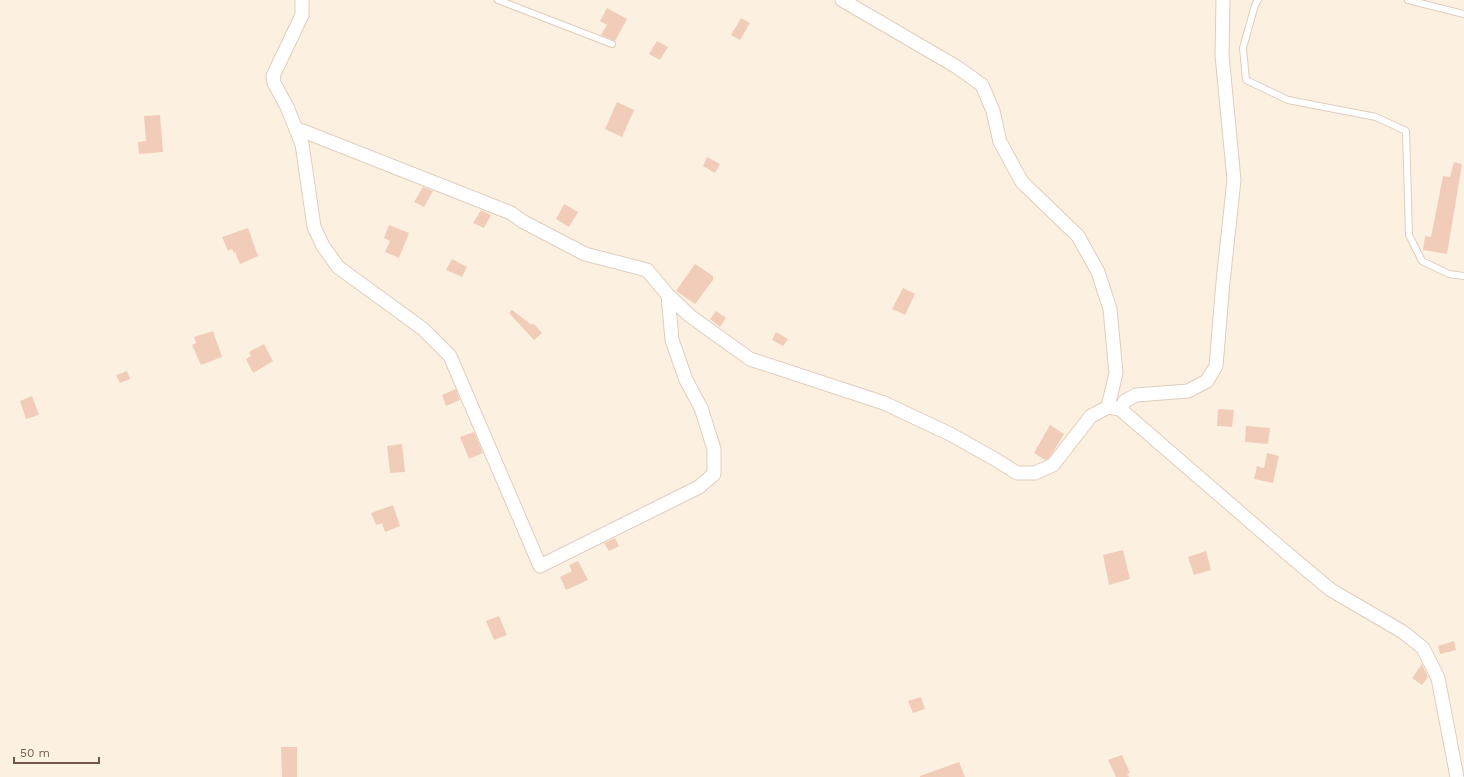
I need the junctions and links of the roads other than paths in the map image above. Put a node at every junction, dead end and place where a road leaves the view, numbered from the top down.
1 (302, 0) edge
2 (498, 0) edge
3 (842, 0) edge
4 (1223, 0) edge
5 (1258, 0) edge
6 (1408, 0) edge
7 (1464, 14) edge
8 (612, 44) dead end
9 (296, 130) junction
10 (1464, 276) edge
11 (668, 295) junction
12 (1114, 408) junction
13 (1457, 777) edge

1 - 9 street
2 - 8 lane
3 - 12 street
4 - 12 street
5 - 10 lane
6 - 7 lane
9 - 11 street
9 - 11 street
11 - 12 street
12 - 13 street

